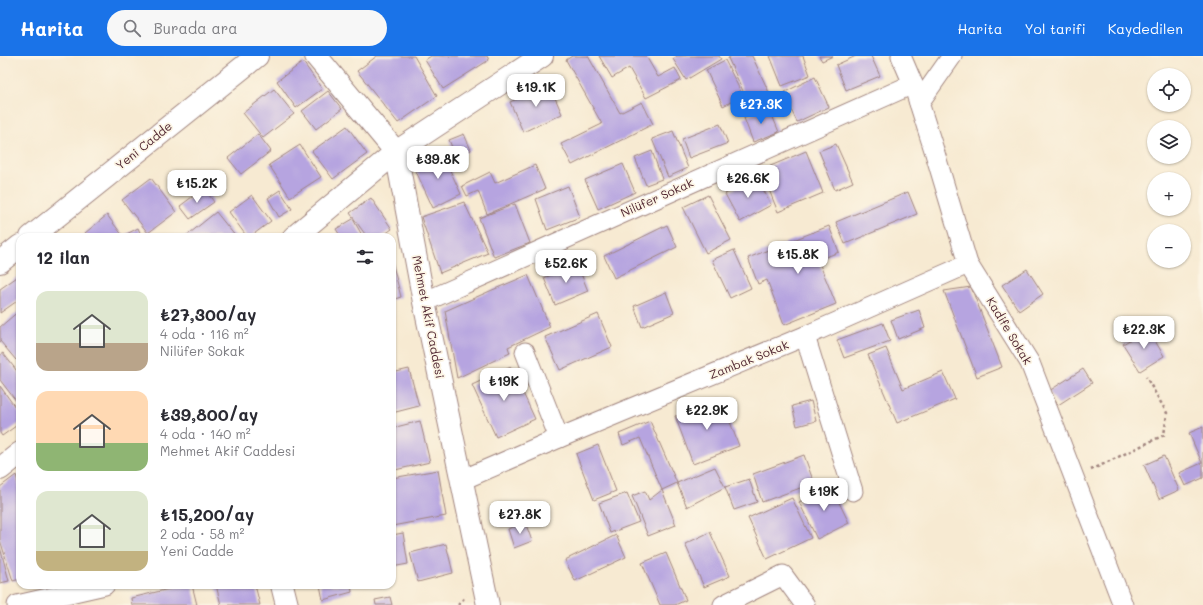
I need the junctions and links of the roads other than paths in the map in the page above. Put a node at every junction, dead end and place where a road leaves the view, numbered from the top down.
1 (257, 56) edge
2 (316, 56) edge
3 (542, 56) edge
4 (901, 56) edge
5 (952, 56) edge
6 (913, 84) junction
7 (919, 102) junction
8 (396, 152) junction
9 (36, 233) edge
10 (299, 233) edge
11 (16, 249) edge
12 (0, 262) edge
13 (968, 264) junction
14 (424, 302) junction
15 (805, 336) junction
16 (525, 352) dead end
17 (559, 438) junction
18 (16, 456) edge
19 (0, 469) edge
20 (462, 480) junction
21 (853, 491) dead end
22 (88, 589) edge
23 (283, 589) edge
24 (18, 605) edge
25 (287, 605) edge
26 (488, 605) edge
27 (724, 605) edge
28 (805, 605) edge
29 (1123, 605) edge

1 - 9 street, Yeni Cadde
2 - 8 street, Mehmet Akif Caddesi
3 - 8 street
4 - 6 street, Kadife Sokak
5 - 7 street
6 - 7 street, Kadife Sokak
6 - 14 street, Nilüfer Sokak
7 - 13 street, Kadife Sokak
8 - 10 street
8 - 14 street, Mehmet Akif Caddesi
11 - 12 street
13 - 15 street, Zambak Sokak
13 - 29 street, Kadife Sokak
14 - 20 street, Mehmet Akif Caddesi
15 - 17 street, Zambak Sokak
15 - 21 street
16 - 17 street
17 - 20 street, Zambak Sokak
18 - 19 street
20 - 26 street, Mehmet Akif Caddesi
22 - 24 street
23 - 25 street
27 - 28 street

